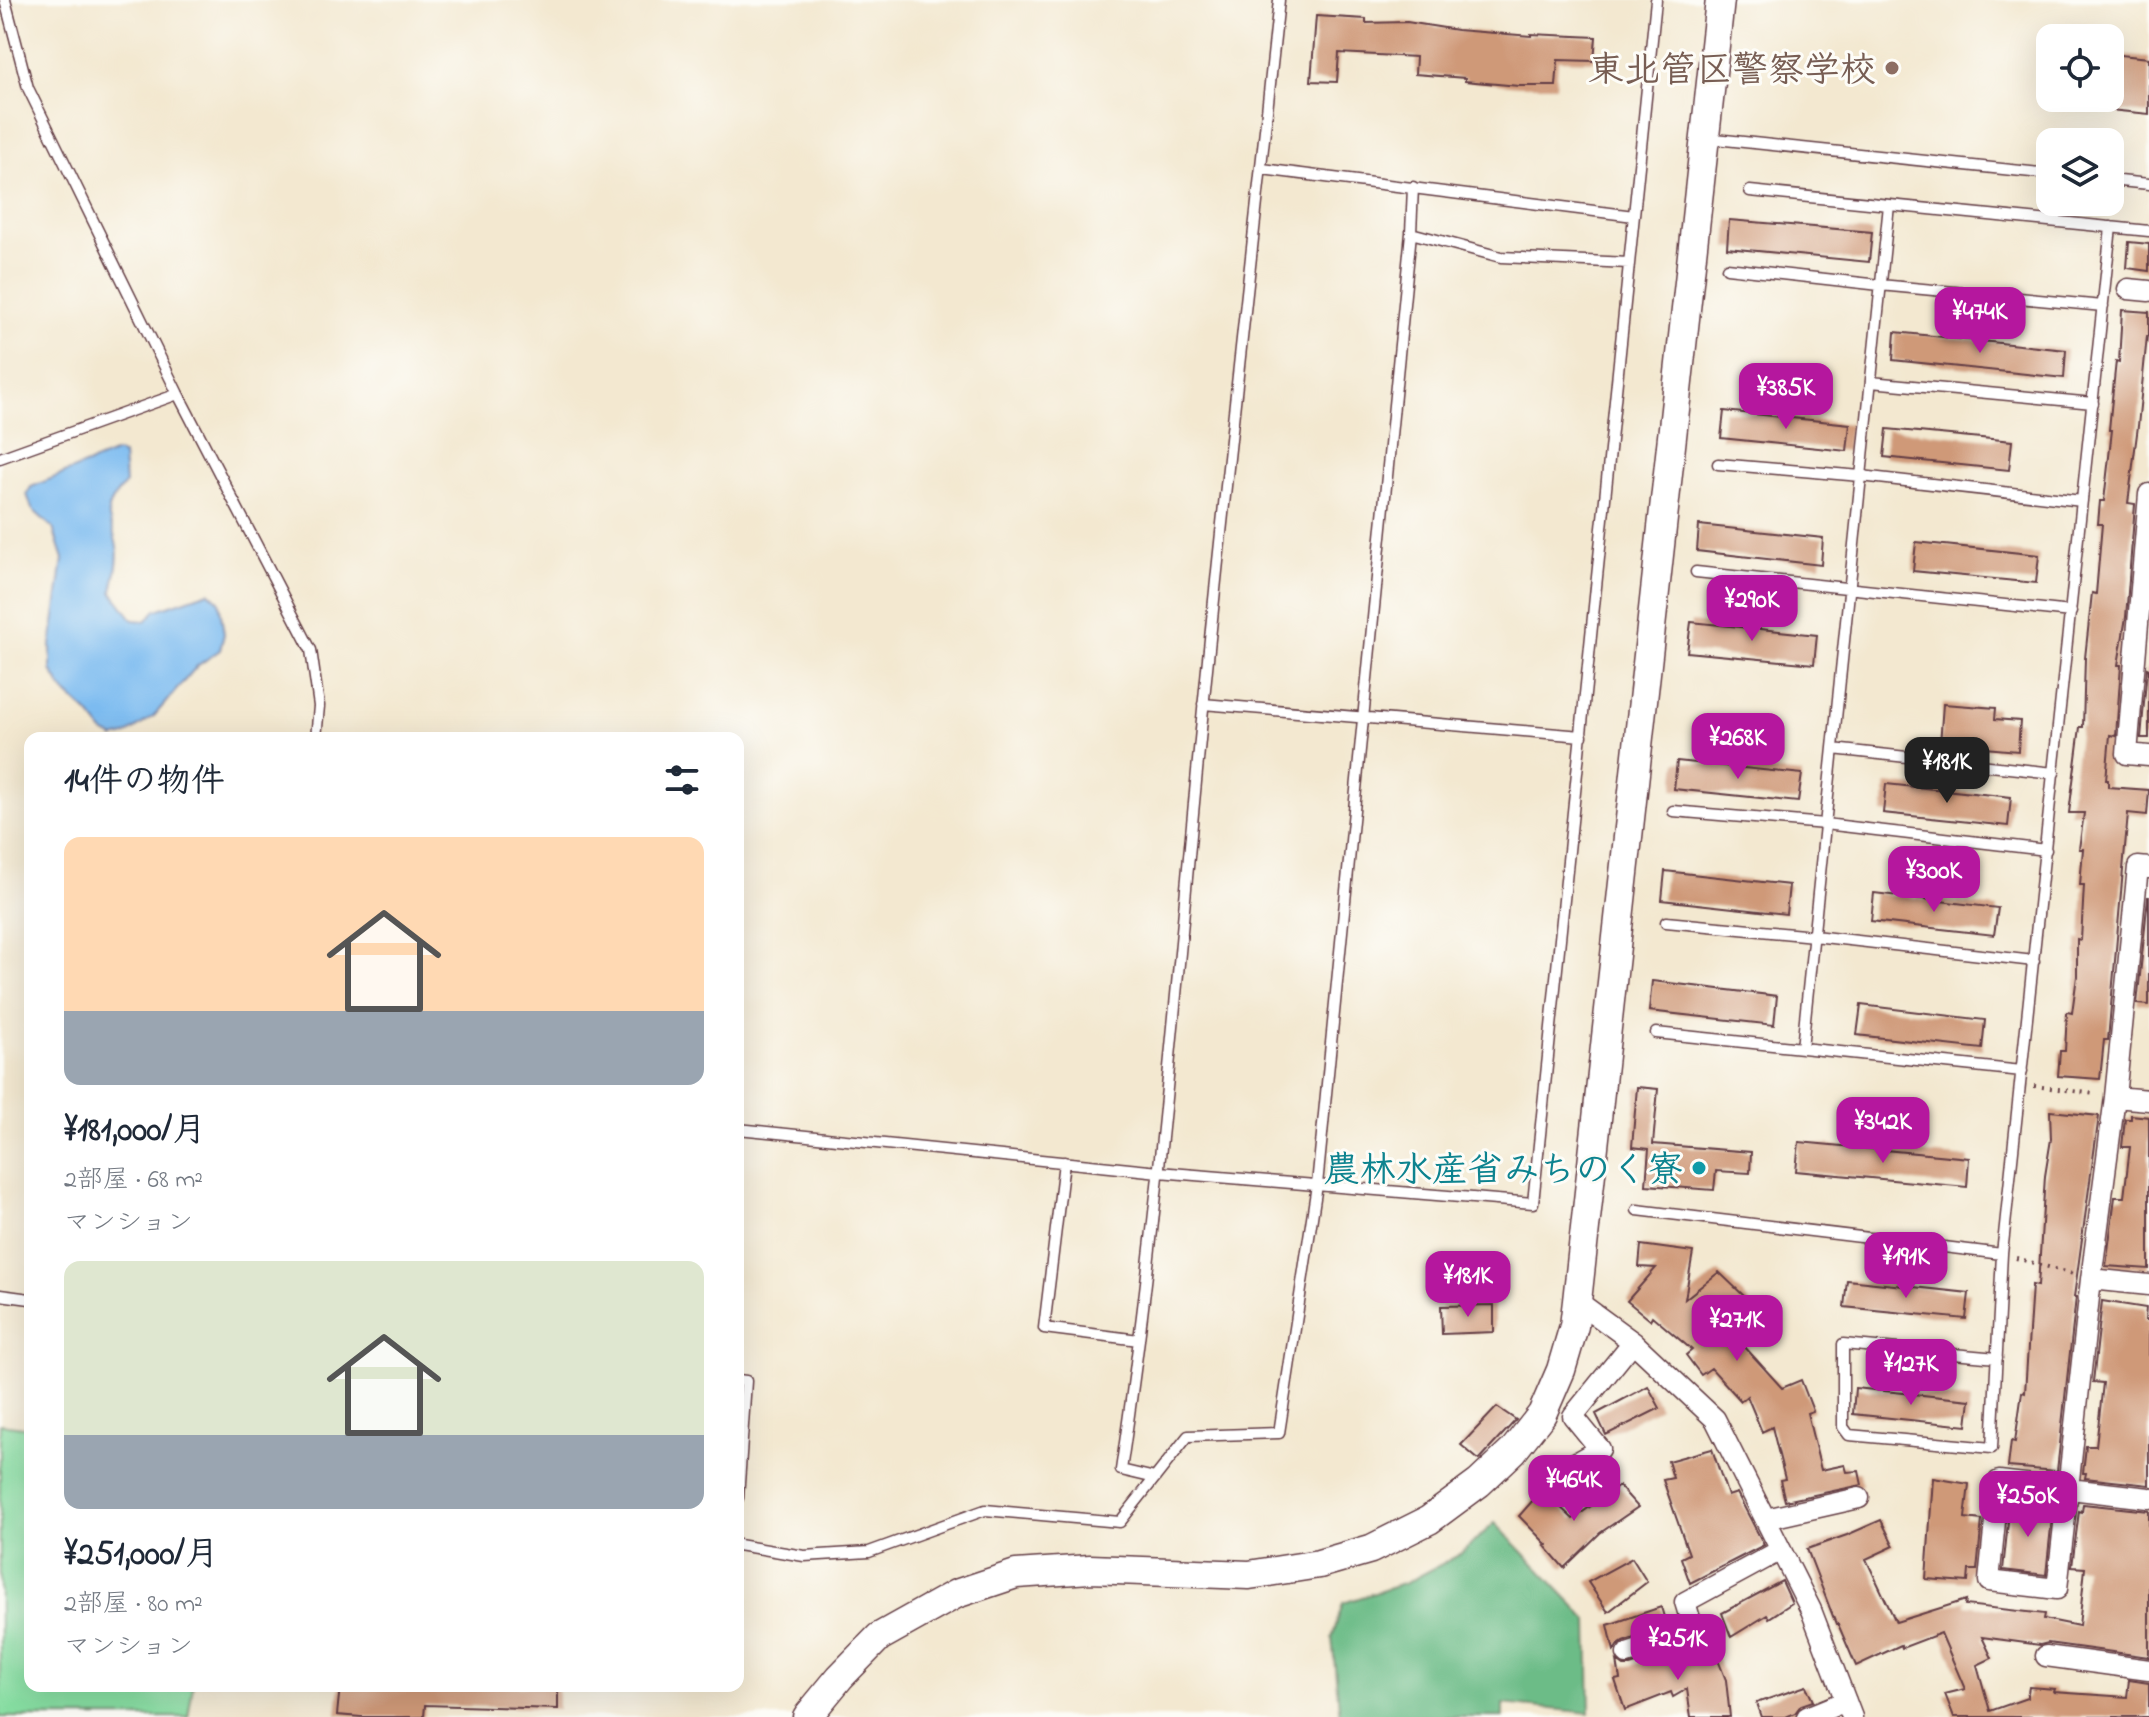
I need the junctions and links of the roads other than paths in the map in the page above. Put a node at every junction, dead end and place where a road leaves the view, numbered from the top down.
1 (5, 0) edge
2 (1279, 0) edge
3 (1656, 0) edge
4 (1720, 0) edge
5 (1705, 138) junction
6 (1262, 169) junction
7 (2036, 173) edge
8 (2124, 181) edge
9 (2149, 184) edge
10 (1413, 187) junction
11 (1750, 191) dead end
12 (1889, 205) junction
13 (1634, 216) junction
14 (2111, 227) junction
15 (2149, 231) edge
16 (1411, 233) junction
17 (1629, 263) junction
18 (1727, 268) dead end
19 (1880, 285) junction
20 (2128, 289) dead end
21 (2149, 291) edge
22 (2103, 306) junction
23 (1871, 382) junction
24 (178, 394) junction
25 (2093, 403) junction
26 (0, 458) edge
27 (1718, 464) dead end
28 (1861, 476) junction
29 (2082, 501) junction
30 (2149, 503) edge
31 (1696, 572) dead end
32 (1849, 588) junction
33 (2071, 612) junction
34 (2143, 637) edge
35 (1203, 704) junction
36 (1361, 718) junction
37 (317, 732) edge
38 (1582, 736) junction
39 (1833, 749) junction
40 (2149, 756) edge
41 (2054, 773) junction
42 (1673, 811) dead end
43 (1825, 824) junction
44 (2046, 850) junction
45 (2149, 868) edge
46 (1666, 922) dead end
47 (1814, 936) junction
48 (2034, 961) junction
49 (1656, 1033) dead end
50 (1802, 1048) junction
51 (2022, 1071) junction
52 (2115, 1097) junction
53 (2149, 1100) edge
54 (744, 1130) edge
55 (1064, 1162) junction
56 (1159, 1172) junction
57 (1317, 1185) junction
58 (1637, 1210) dead end
59 (2002, 1254) junction
60 (2091, 1279) junction
61 (2149, 1285) edge
62 (0, 1295) edge
63 (24, 1298) edge
64 (1577, 1301) junction
65 (1139, 1340) junction
66 (1633, 1342) junction
67 (1997, 1358) junction
68 (744, 1381) edge
69 (744, 1410) edge
70 (1557, 1473) dead end
71 (1155, 1478) junction
72 (2069, 1488) junction
73 (1859, 1498) dead end
74 (2149, 1498) edge
75 (1766, 1519) junction
76 (744, 1546) edge
77 (1781, 1550) junction
78 (1627, 1654) dead end
79 (2046, 1656) dead end
80 (2149, 1670) edge
81 (1849, 1709) edge
82 (807, 1717) edge
83 (1807, 1717) edge

1 - 24 lane
2 - 6 lane
3 - 13 lane
4 - 5 street
5 - 7 lane
5 - 64 street
6 - 10 lane
6 - 35 lane
8 - 9 lane
10 - 13 lane
10 - 16 lane
11 - 12 lane
12 - 14 lane
12 - 19 lane
13 - 17 lane
14 - 15 lane
14 - 22 lane
16 - 17 lane
16 - 36 lane
17 - 38 lane
18 - 19 lane
19 - 22 lane
19 - 23 lane
20 - 21 street
22 - 25 lane
23 - 25 lane
23 - 28 lane
24 - 26 lane
24 - 37 lane
25 - 29 lane
27 - 28 lane
28 - 29 lane
28 - 32 lane
29 - 33 lane
30 - 34 street
31 - 32 lane
32 - 33 lane
32 - 39 lane
33 - 41 lane
34 - 40 street
35 - 36 lane
35 - 56 lane
36 - 38 lane
36 - 57 lane
38 - 57 lane
39 - 41 lane
39 - 43 lane
41 - 44 lane
42 - 43 lane
43 - 44 lane
43 - 47 lane
44 - 48 lane
45 - 52 street
46 - 47 lane
47 - 48 lane
47 - 50 lane
48 - 51 lane
49 - 50 lane
50 - 51 lane
51 - 59 lane
52 - 53 street
52 - 60 street
54 - 55 lane
55 - 56 lane
55 - 65 lane
56 - 57 lane
56 - 65 lane
57 - 71 lane
58 - 59 lane
59 - 67 lane
60 - 61 street
60 - 72 street
62 - 63 lane
64 - 66 street
64 - 82 street
65 - 71 lane
66 - 70 street
66 - 75 street
67 - 67 lane
68 - 69 lane
71 - 76 lane
72 - 72 street
72 - 74 street
73 - 75 street
75 - 77 street
77 - 78 street
77 - 81 street
79 - 80 street
81 - 83 street

